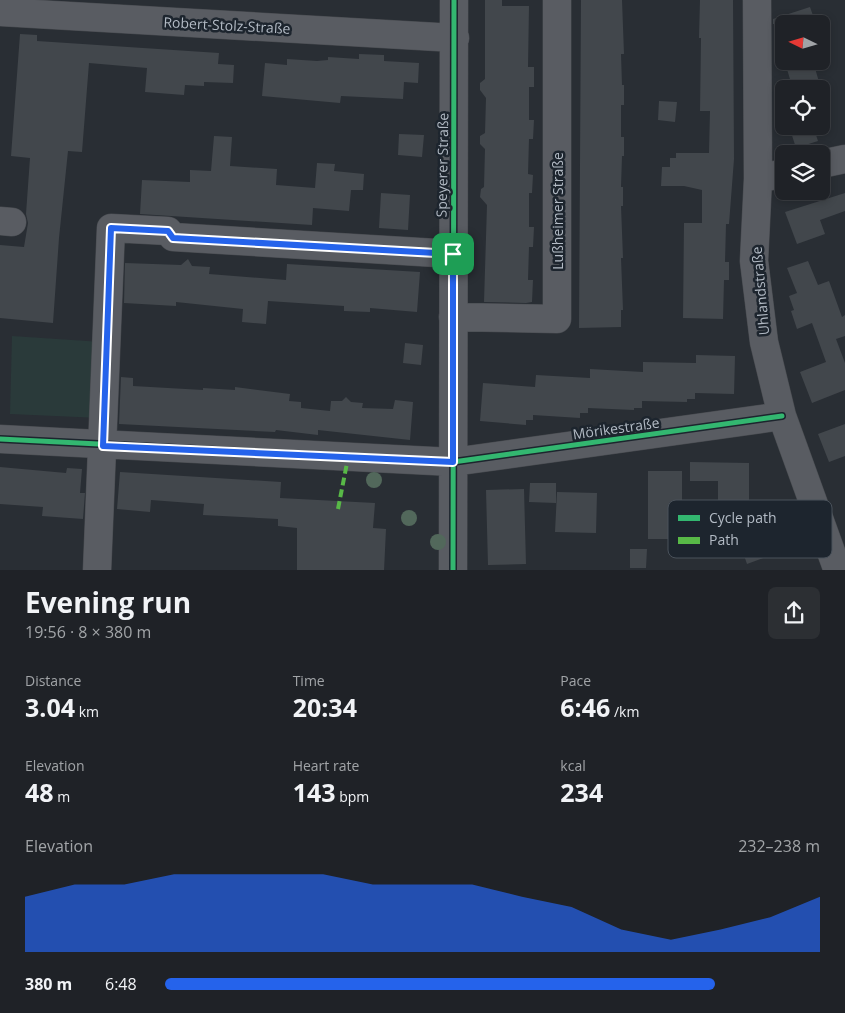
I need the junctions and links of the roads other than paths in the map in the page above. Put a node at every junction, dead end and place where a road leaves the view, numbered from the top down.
1 (454, 0) edge
2 (557, 0) edge
3 (757, 0) edge
4 (104, 9) edge
5 (0, 12) edge
6 (455, 38) junction
7 (845, 159) edge
8 (830, 162) edge
9 (771, 176) edge
10 (453, 254) junction
11 (453, 317) junction
12 (782, 416) junction
13 (0, 439) edge
14 (103, 446) junction
15 (453, 462) junction
16 (813, 500) edge
17 (832, 554) edge
18 (97, 570) edge
19 (453, 570) edge
20 (838, 570) edge

1 - 6 street, Speyerer Straße
2 - 11 street, Lußheimer Straße
3 - 9 street, Uhlandstraße
4 - 5 street, Robert-Stolz-Straße
4 - 6 street, Robert-Stolz-Straße
6 - 10 street, Speyerer Straße
7 - 8 street
9 - 12 street, Uhlandstraße
10 - 11 street, Speyerer Straße
10 - 14 street
11 - 15 street, Speyerer Straße
12 - 15 street, Mörikestraße
12 - 16 street, Uhlandstraße
13 - 14 street, Mörikestraße
14 - 15 street, Mörikestraße
14 - 18 street
15 - 19 street, Speyerer Straße
17 - 20 street, Uhlandstraße

